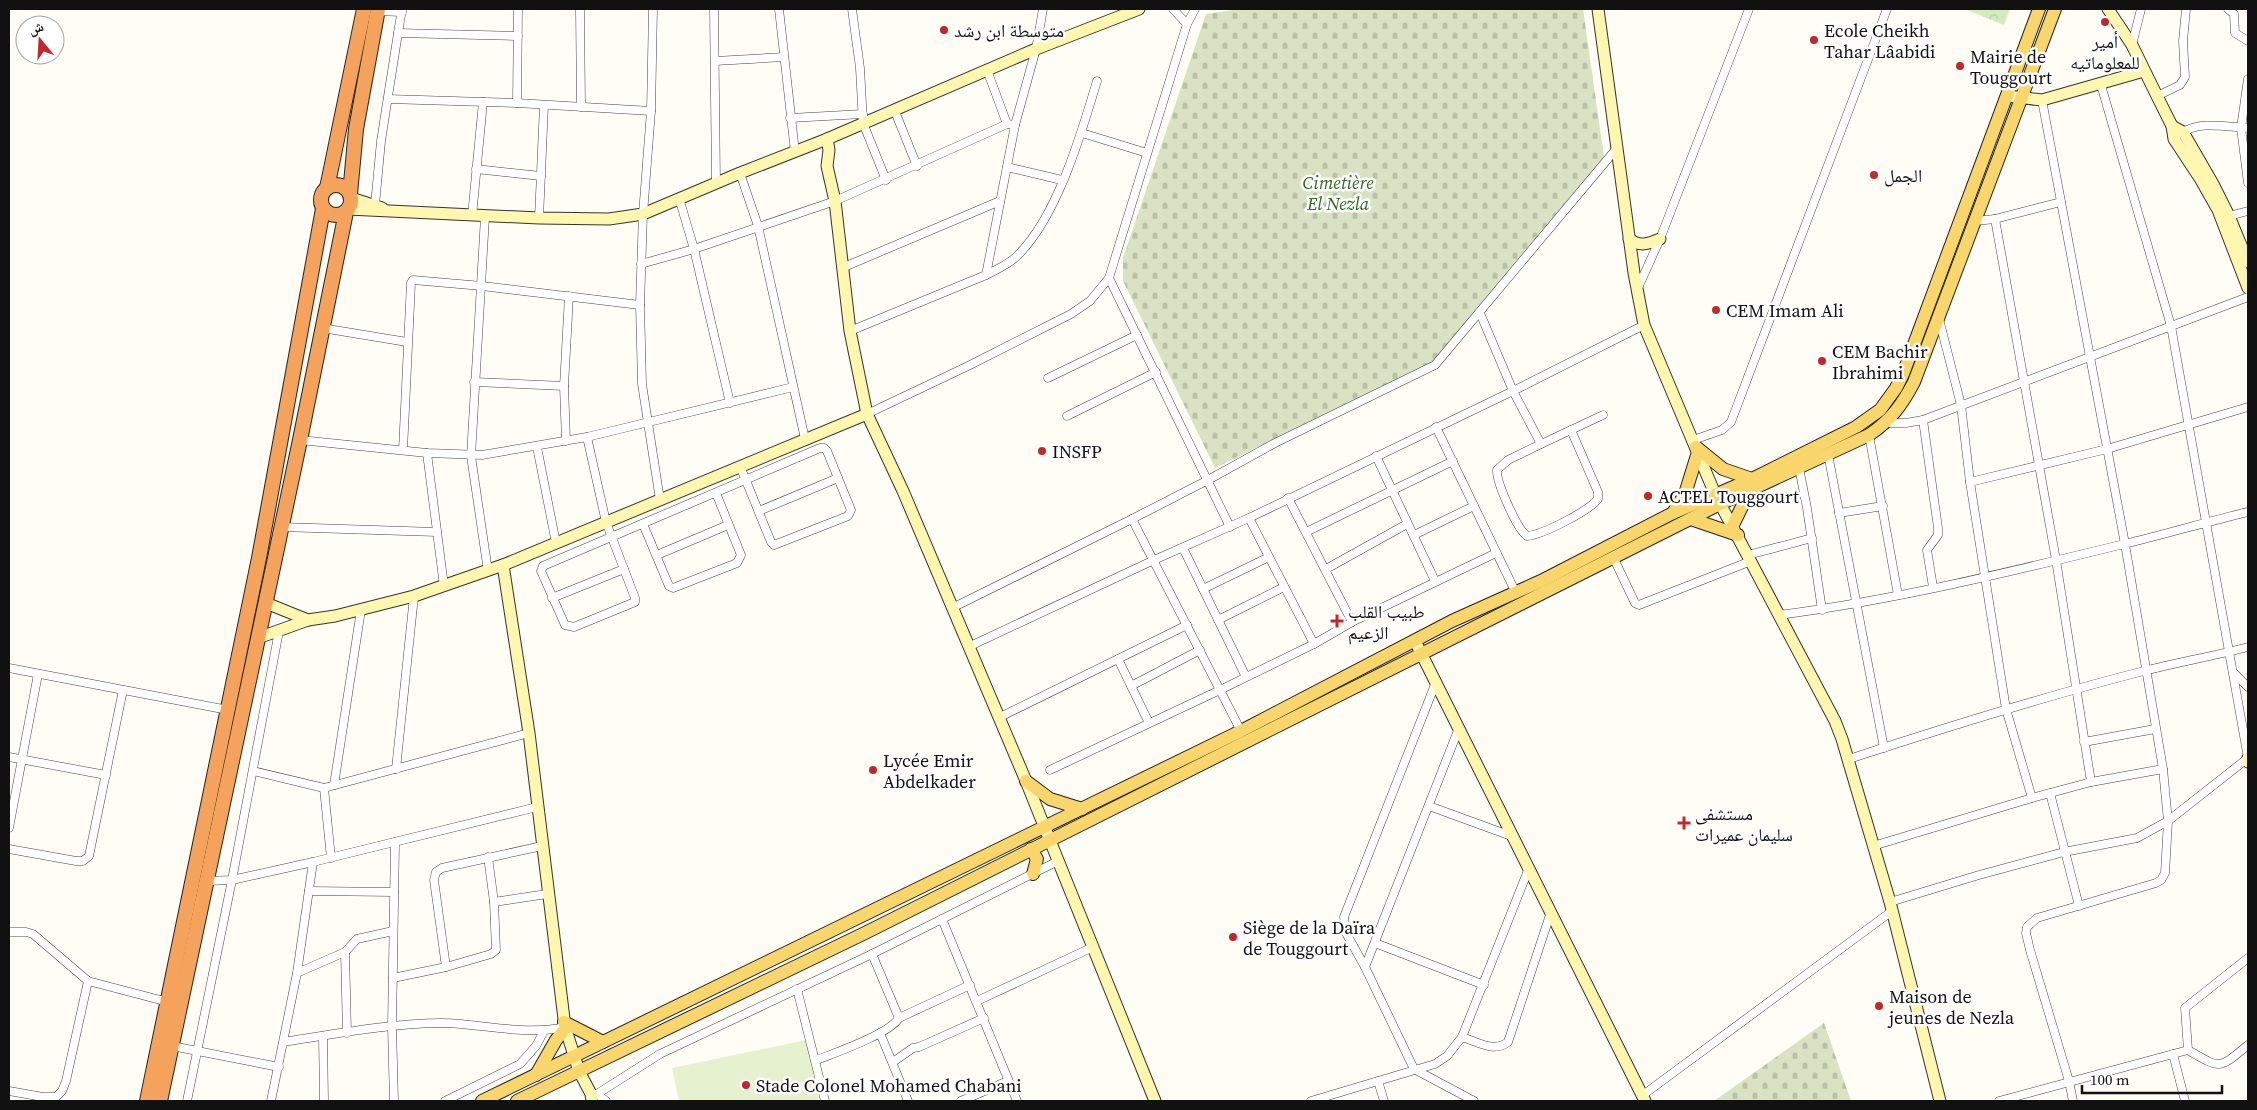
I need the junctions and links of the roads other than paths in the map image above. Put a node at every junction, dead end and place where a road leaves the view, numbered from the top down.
1 (518, 9) edge
2 (580, 9) edge
3 (653, 9) edge
4 (714, 9) edge
5 (779, 9) edge
6 (852, 9) edge
7 (1043, 9) edge
8 (1139, 9) edge
9 (1173, 9) edge
10 (1194, 9) edge
11 (1598, 9) edge
12 (1749, 9) edge
13 (1887, 9) edge
14 (2040, 9) edge
15 (2055, 9) edge
16 (2108, 9) edge
17 (2141, 9) edge
18 (2186, 9) edge
19 (2228, 9) edge
20 (371, 10) edge
21 (402, 10) edge
22 (1187, 24) junction
23 (398, 33) junction
24 (518, 36) junction
25 (2248, 41) edge
26 (2132, 45) junction
27 (1036, 49) junction
28 (784, 57) junction
29 (715, 62) junction
30 (987, 70) junction
31 (2144, 71) junction
32 (2248, 79) edge
33 (1097, 81) dead end
34 (2101, 85) junction
35 (2007, 96) junction
36 (2157, 96) junction
37 (388, 99) junction
38 (2021, 99) junction
39 (2042, 100) junction
40 (483, 102) junction
41 (517, 103) junction
42 (544, 105) junction
43 (581, 107) junction
44 (894, 109) junction
45 (651, 111) junction
46 (790, 118) junction
47 (863, 118) junction
48 (1011, 124) junction
49 (2245, 128) edge
50 (1082, 132) junction
51 (2178, 136) junction
52 (827, 139) junction
53 (814, 144) junction
54 (1617, 148) junction
55 (795, 152) junction
56 (1147, 153) junction
57 (827, 166) junction
58 (917, 166) junction
59 (1007, 167) junction
60 (476, 169) junction
61 (740, 173) junction
62 (541, 176) junction
63 (2248, 178) edge
64 (886, 180) junction
65 (1062, 180) junction
66 (716, 183) junction
67 (327, 188) junction
68 (679, 198) junction
69 (835, 201) junction
70 (1000, 201) junction
71 (2061, 202) junction
72 (349, 203) junction
73 (375, 205) junction
74 (323, 209) junction
75 (386, 210) junction
76 (2248, 211) edge
77 (643, 214) junction
78 (472, 216) junction
79 (2230, 216) junction
80 (485, 217) junction
81 (540, 218) junction
82 (1994, 219) junction
83 (1974, 221) junction
84 (758, 226) junction
85 (1630, 239) junction
86 (1660, 239) junction
87 (694, 249) junction
88 (2248, 262) edge
89 (641, 264) junction
90 (844, 267) junction
91 (986, 275) junction
92 (1109, 278) junction
93 (482, 286) junction
94 (2248, 288) edge
95 (1637, 291) junction
96 (568, 296) junction
97 (2248, 297) edge
98 (640, 305) junction
99 (1480, 313) junction
100 (1938, 314) junction
101 (1644, 324) junction
102 (2171, 326) junction
103 (322, 328) junction
104 (850, 330) junction
105 (1137, 335) junction
106 (407, 342) junction
107 (2089, 359) junction
108 (1156, 372) junction
109 (1048, 378) dead end
110 (2024, 381) junction
111 (474, 382) junction
112 (564, 386) junction
113 (793, 388) junction
114 (1513, 390) junction
115 (730, 403) junction
116 (1961, 405) junction
117 (2248, 407) edge
118 (867, 414) junction
119 (1604, 415) dead end
120 (1067, 416) dead end
121 (1923, 420) junction
122 (647, 422) junction
123 (1886, 424) junction
124 (2190, 425) junction
125 (1436, 427) junction
126 (1571, 430) junction
127 (1869, 435) junction
128 (587, 437) junction
129 (805, 439) junction
130 (300, 440) junction
131 (566, 441) junction
132 (1541, 444) junction
133 (1695, 446) junction
134 (537, 447) junction
135 (2107, 449) junction
136 (403, 450) junction
137 (427, 453) junction
138 (1828, 454) junction
139 (472, 456) junction
140 (1376, 456) junction
141 (1452, 461) junction
142 (740, 466) junction
143 (2039, 467) junction
144 (1799, 468) junction
145 (838, 478) junction
146 (1752, 479) junction
147 (746, 480) junction
148 (1208, 480) junction
149 (1970, 482) junction
150 (1391, 490) junction
151 (1749, 492) junction
152 (716, 493) junction
153 (1288, 498) junction
154 (1718, 499) junction
155 (660, 500) junction
156 (1474, 506) junction
157 (1883, 506) junction
158 (759, 511) junction
159 (2248, 512) edge
160 (1839, 513) junction
161 (1672, 514) junction
162 (1249, 518) junction
163 (1132, 519) junction
164 (1691, 519) junction
165 (606, 522) junction
166 (2206, 522) junction
167 (643, 524) junction
168 (1407, 524) junction
169 (728, 525) junction
170 (1230, 526) junction
171 (281, 527) junction
172 (1736, 530) junction
173 (437, 532) junction
174 (1306, 532) junction
175 (1414, 535) junction
176 (611, 538) junction
177 (1812, 538) junction
178 (556, 543) junction
179 (2125, 544) junction
180 (1182, 548) junction
181 (1496, 553) junction
182 (657, 555) junction
183 (1269, 557) junction
184 (1750, 558) junction
185 (1614, 559) junction
186 (1154, 560) junction
187 (2056, 560) junction
188 (503, 565) junction
189 (1326, 568) junction
190 (624, 569) junction
191 (488, 570) junction
192 (1984, 576) junction
193 (1435, 581) junction
194 (444, 586) junction
195 (1284, 587) junction
196 (1933, 587) junction
197 (1203, 589) junction
198 (1516, 591) junction
199 (1898, 595) junction
200 (414, 596) junction
201 (552, 598) junction
202 (266, 603) junction
203 (1856, 604) junction
204 (952, 608) junction
205 (361, 610) junction
206 (1822, 610) junction
207 (1780, 615) junction
208 (308, 620) junction
209 (1218, 620) junction
210 (1352, 622) junction
211 (1187, 625) junction
212 (279, 631) junction
213 (258, 638) junction
214 (1415, 641) junction
215 (1314, 644) junction
216 (968, 647) junction
217 (2248, 647) edge
218 (1200, 650) junction
219 (2228, 652) junction
220 (1422, 656) junction
221 (1118, 659) junction
222 (9, 668) edge
223 (2146, 670) junction
224 (2233, 672) junction
225 (38, 674) junction
226 (1246, 677) junction
227 (1436, 682) junction
228 (1131, 686) junction
229 (2248, 686) edge
230 (2075, 689) junction
231 (123, 690) junction
232 (1220, 690) junction
233 (2006, 709) junction
234 (228, 710) junction
235 (998, 718) junction
236 (1150, 723) junction
237 (1458, 728) junction
238 (2155, 728) junction
239 (1241, 731) junction
240 (529, 733) junction
241 (2084, 742) junction
242 (1884, 748) junction
243 (9, 757) edge
244 (22, 759) junction
245 (1850, 759) junction
246 (2248, 759) edge
247 (396, 769) junction
248 (2163, 769) junction
249 (1050, 770) dead end
250 (253, 771) junction
251 (106, 775) junction
252 (1026, 781) junction
253 (2091, 782) junction
254 (334, 785) junction
255 (324, 788) junction
256 (2050, 793) junction
257 (2032, 798) junction
258 (1429, 806) junction
259 (537, 807) junction
260 (1082, 809) junction
261 (2168, 822) junction
262 (1044, 827) junction
263 (9, 828) edge
264 (1514, 836) junction
265 (1049, 840) junction
266 (395, 842) junction
267 (542, 846) junction
268 (1873, 846) junction
269 (9, 849) edge
270 (1032, 849) junction
271 (2064, 852) junction
272 (488, 857) junction
273 (331, 858) junction
274 (313, 862) junction
275 (1058, 862) junction
276 (1529, 868) junction
277 (1033, 874) junction
278 (232, 880) junction
279 (206, 881) junction
280 (308, 891) junction
281 (394, 892) junction
282 (547, 894) junction
283 (494, 902) junction
284 (2079, 906) junction
285 (1891, 907) junction
286 (1551, 912) junction
287 (942, 919) junction
288 (394, 931) junction
289 (9, 932) edge
290 (1375, 943) junction
291 (1094, 947) junction
292 (345, 952) junction
293 (872, 954) junction
294 (2248, 958) edge
295 (446, 967) junction
296 (1365, 967) junction
297 (297, 973) junction
298 (393, 978) junction
299 (88, 981) junction
300 (970, 985) junction
301 (1484, 985) junction
302 (797, 989) junction
303 (977, 1001) junction
304 (168, 1002) junction
305 (900, 1018) junction
306 (984, 1018) junction
307 (565, 1026) junction
308 (392, 1027) junction
309 (544, 1030) junction
310 (348, 1033) junction
311 (880, 1033) junction
312 (323, 1036) junction
313 (1462, 1036) junction
314 (284, 1042) junction
315 (603, 1042) junction
316 (2248, 1045) edge
317 (172, 1046) junction
318 (198, 1050) junction
319 (2188, 1050) junction
320 (2173, 1054) junction
321 (574, 1056) junction
322 (817, 1060) junction
323 (893, 1062) junction
324 (279, 1067) junction
325 (1414, 1069) junction
326 (578, 1071) junction
327 (536, 1075) junction
328 (1008, 1081) junction
329 (1378, 1081) junction
330 (2069, 1082) junction
331 (9, 1091) edge
332 (593, 1096) edge
333 (1644, 1098) edge
334 (147, 1101) edge
335 (160, 1101) edge
336 (187, 1101) edge
337 (272, 1101) edge
338 (324, 1101) edge
339 (394, 1101) edge
340 (444, 1101) edge
341 (482, 1101) edge
342 (517, 1101) edge
343 (606, 1101) edge
344 (825, 1101) edge
345 (908, 1101) edge
346 (961, 1101) edge
347 (1017, 1101) edge
348 (1155, 1101) edge
349 (1311, 1101) edge
350 (1384, 1101) edge
351 (1474, 1101) edge
352 (1940, 1101) edge
353 (2002, 1101) edge
354 (2072, 1101) edge
355 (2185, 1101) edge

1 - 24 street
2 - 43 street
3 - 45 street
4 - 29 street
5 - 28 street
6 - 47 street
7 - 27 street
8 - 27 street
9 - 22 street
10 - 22 street
11 - 54 street
12 - 86 street
13 - 133 street
14 - 35 main road
15 - 38 main road
16 - 26 street
17 - 26 street
18 - 36 street
19 - 25 street
20 - 21 street
20 - 67 highway
20 - 72 highway
21 - 23 street
22 - 56 street
23 - 24 street
23 - 37 street
24 - 41 street
26 - 31 street
27 - 30 street
27 - 48 street
28 - 29 street
28 - 46 street
29 - 66 street
30 - 44 street
30 - 48 street
31 - 34 street
31 - 36 street
32 - 49 street
33 - 50 street
34 - 39 street
34 - 102 street
35 - 38 street
35 - 146 main road
36 - 51 street
37 - 40 street
37 - 73 street
38 - 39 street
38 - 83 main road
39 - 71 street
40 - 41 street
40 - 60 street
41 - 42 street
42 - 43 street
42 - 62 street
43 - 45 street
44 - 47 street
44 - 58 street
45 - 77 street
46 - 47 street
46 - 55 street
47 - 52 street
47 - 64 street
48 - 58 street
48 - 59 street
49 - 51 street
49 - 63 street
50 - 56 street
50 - 65 street
51 - 79 street
51 - 94 street
52 - 53 street
52 - 57 street
53 - 55 street
53 - 57 street
54 - 85 street
54 - 99 street
55 - 61 street
56 - 92 street
57 - 69 street
58 - 64 street
59 - 65 street
59 - 70 street
60 - 62 street
60 - 78 street
61 - 66 street
61 - 84 street
62 - 81 street
64 - 69 street
65 - 91 street
66 - 68 street
67 - 72 highway
67 - 74 highway
68 - 77 street
68 - 87 street
69 - 84 street
69 - 90 street
70 - 90 street
70 - 91 street
71 - 82 street
71 - 107 street
72 - 73 street
72 - 74 highway
72 - 75 street
72 - 103 highway
73 - 75 street
74 - 234 highway
75 - 78 street
76 - 79 street
77 - 81 street
77 - 89 street
78 - 80 street
79 - 88 street
80 - 81 street
80 - 93 street
82 - 83 street
82 - 110 street
83 - 100 main road
84 - 87 street
84 - 113 street
85 - 86 street
85 - 95 street
86 - 95 street
87 - 89 street
87 - 115 street
89 - 98 street
90 - 104 street
91 - 104 street
92 - 105 street
92 - 118 street
93 - 96 street
93 - 106 street
93 - 111 street
95 - 101 street
96 - 98 street
96 - 112 street
97 - 102 street
98 - 122 street
99 - 114 street
99 - 148 street
100 - 116 street
100 - 123 main road
101 - 114 street
101 - 133 street
102 - 107 street
102 - 124 street
103 - 106 street
103 - 130 highway
104 - 118 street
105 - 108 street
105 - 109 street
106 - 136 street
107 - 110 street
107 - 135 street
108 - 120 street
108 - 148 street
110 - 116 street
110 - 143 street
111 - 112 street
111 - 139 street
112 - 131 street
113 - 115 street
113 - 129 street
114 - 125 street
114 - 132 street
115 - 122 street
116 - 121 street
116 - 149 street
117 - 124 street
118 - 129 street
118 - 204 street
119 - 126 street
121 - 123 street
121 - 196 street
122 - 128 street
122 - 155 street
123 - 127 main road
124 - 135 street
124 - 166 street
125 - 140 street
125 - 141 street
126 - 132 street
126 - 132 street
127 - 138 main road
127 - 157 street
128 - 131 street
128 - 165 street
129 - 142 street
130 - 136 street
130 - 171 highway
131 - 134 street
133 - 146 main road
133 - 154 street
133 - 161 main road
134 - 139 street
134 - 178 street
135 - 143 street
135 - 179 street
136 - 137 street
137 - 139 street
137 - 173 street
138 - 144 main road
138 - 160 street
139 - 191 street
140 - 150 street
140 - 153 street
141 - 150 street
141 - 156 street
142 - 147 street
142 - 155 street
143 - 149 street
143 - 187 street
144 - 151 main road
144 - 177 street
145 - 147 street
145 - 158 street
145 - 158 street
146 - 154 main road
147 - 152 street
147 - 158 street
148 - 163 street
148 - 170 street
149 - 192 street
150 - 168 street
150 - 174 street
151 - 154 main road
151 - 172 main road
152 - 167 street
152 - 169 street
153 - 162 street
153 - 174 street
154 - 161 main road
154 - 164 main road
154 - 172 street
155 - 165 street
156 - 175 street
156 - 181 street
157 - 160 street
157 - 199 street
159 - 166 street
160 - 203 street
161 - 198 main road
162 - 170 street
162 - 183 street
163 - 186 street
163 - 204 street
164 - 172 main road
164 - 185 main road
165 - 176 street
165 - 178 street
166 - 179 street
166 - 219 street
167 - 176 street
167 - 182 street
168 - 175 street
168 - 189 street
169 - 182 street
169 - 182 street
170 - 180 street
171 - 173 street
171 - 202 highway
172 - 184 street
173 - 194 street
174 - 189 street
175 - 193 street
176 - 190 street
176 - 201 street
177 - 184 street
177 - 206 street
178 - 188 street
179 - 187 street
179 - 223 street
180 - 186 street
180 - 197 street
181 - 193 street
181 - 198 street
183 - 195 street
183 - 197 street
184 - 185 street
184 - 207 street
185 - 220 main road
186 - 211 street
186 - 216 street
187 - 192 street
187 - 230 street
188 - 191 street
188 - 240 street
189 - 210 street
190 - 201 street
190 - 201 street
191 - 194 street
192 - 196 street
192 - 233 street
193 - 210 street
194 - 200 street
195 - 209 street
195 - 215 street
196 - 199 street
197 - 209 street
198 - 214 main road
199 - 203 street
200 - 205 street
200 - 247 street
202 - 208 street
202 - 213 highway
203 - 206 street
203 - 242 street
204 - 216 street
205 - 208 street
205 - 254 street
206 - 207 street
207 - 245 street
208 - 212 street
209 - 226 street
210 - 215 street
211 - 218 street
211 - 221 street
212 - 213 street
212 - 250 street
213 - 279 highway
214 - 220 street
214 - 239 main road
215 - 226 street
216 - 235 street
217 - 219 street
218 - 228 street
218 - 232 street
219 - 223 street
219 - 224 street
220 - 227 street
220 - 265 main road
221 - 228 street
221 - 235 street
222 - 225 street
223 - 230 street
223 - 238 street
224 - 229 street
224 - 246 street
225 - 231 street
225 - 244 street
226 - 232 street
227 - 237 street
227 - 296 street
228 - 236 street
230 - 233 street
230 - 241 street
231 - 234 street
231 - 251 street
232 - 236 street
232 - 239 street
233 - 242 street
233 - 257 street
234 - 304 highway
235 - 252 street
236 - 249 street
237 - 258 street
237 - 264 street
238 - 241 street
238 - 248 street
239 - 260 main road
240 - 247 street
240 - 259 street
241 - 253 street
242 - 245 street
243 - 244 street
244 - 251 street
244 - 263 street
245 - 268 street
246 - 261 street
247 - 254 street
248 - 253 street
248 - 261 street
250 - 255 street
250 - 278 street
251 - 269 street
252 - 260 main road
252 - 262 street
253 - 256 street
254 - 255 street
255 - 273 street
256 - 257 street
256 - 271 street
257 - 268 street
258 - 264 street
258 - 290 street
259 - 266 street
259 - 267 street
260 - 262 main road
261 - 271 street
261 - 284 street
262 - 265 street
262 - 315 main road
264 - 276 street
265 - 270 main road
265 - 275 street
266 - 273 street
266 - 281 street
267 - 272 street
267 - 282 street
268 - 285 street
270 - 277 main road
270 - 326 main road
271 - 284 street
271 - 285 street
272 - 283 street
272 - 295 street
273 - 274 street
274 - 278 street
274 - 280 street
275 - 277 street
275 - 291 street
276 - 286 street
276 - 301 street
277 - 287 street
278 - 279 street
278 - 318 street
279 - 317 highway
280 - 281 street
280 - 297 street
281 - 288 street
282 - 283 street
282 - 307 street
283 - 295 street
284 - 330 street
285 - 333 street
285 - 352 street
286 - 313 street
286 - 333 street
287 - 293 street
287 - 300 street
288 - 292 street
288 - 298 street
289 - 299 street
290 - 296 street
290 - 301 street
291 - 303 street
291 - 348 street
292 - 297 street
292 - 310 street
293 - 302 street
293 - 305 street
294 - 319 street
295 - 298 street
296 - 325 street
297 - 314 street
298 - 308 street
299 - 304 street
299 - 331 street
300 - 303 street
300 - 305 street
301 - 313 street
302 - 322 street
302 - 332 street
303 - 306 street
304 - 334 highway
305 - 311 street
306 - 323 street
306 - 328 street
307 - 309 street
307 - 315 main road
307 - 321 street
307 - 327 main road
308 - 309 street
308 - 310 street
308 - 339 street
309 - 340 street
310 - 312 street
311 - 322 street
311 - 323 street
312 - 314 street
312 - 338 street
313 - 325 street
314 - 324 street
315 - 321 main road
316 - 319 street
317 - 318 street
317 - 335 highway
318 - 324 street
318 - 336 street
319 - 320 street
320 - 330 street
320 - 355 street
321 - 326 street
321 - 327 main road
322 - 344 street
323 - 345 street
324 - 337 street
325 - 329 street
325 - 351 street
326 - 332 street
326 - 342 main road
327 - 341 main road
328 - 346 street
328 - 347 street
329 - 349 street
329 - 350 street
330 - 353 street
330 - 354 street
332 - 343 street

